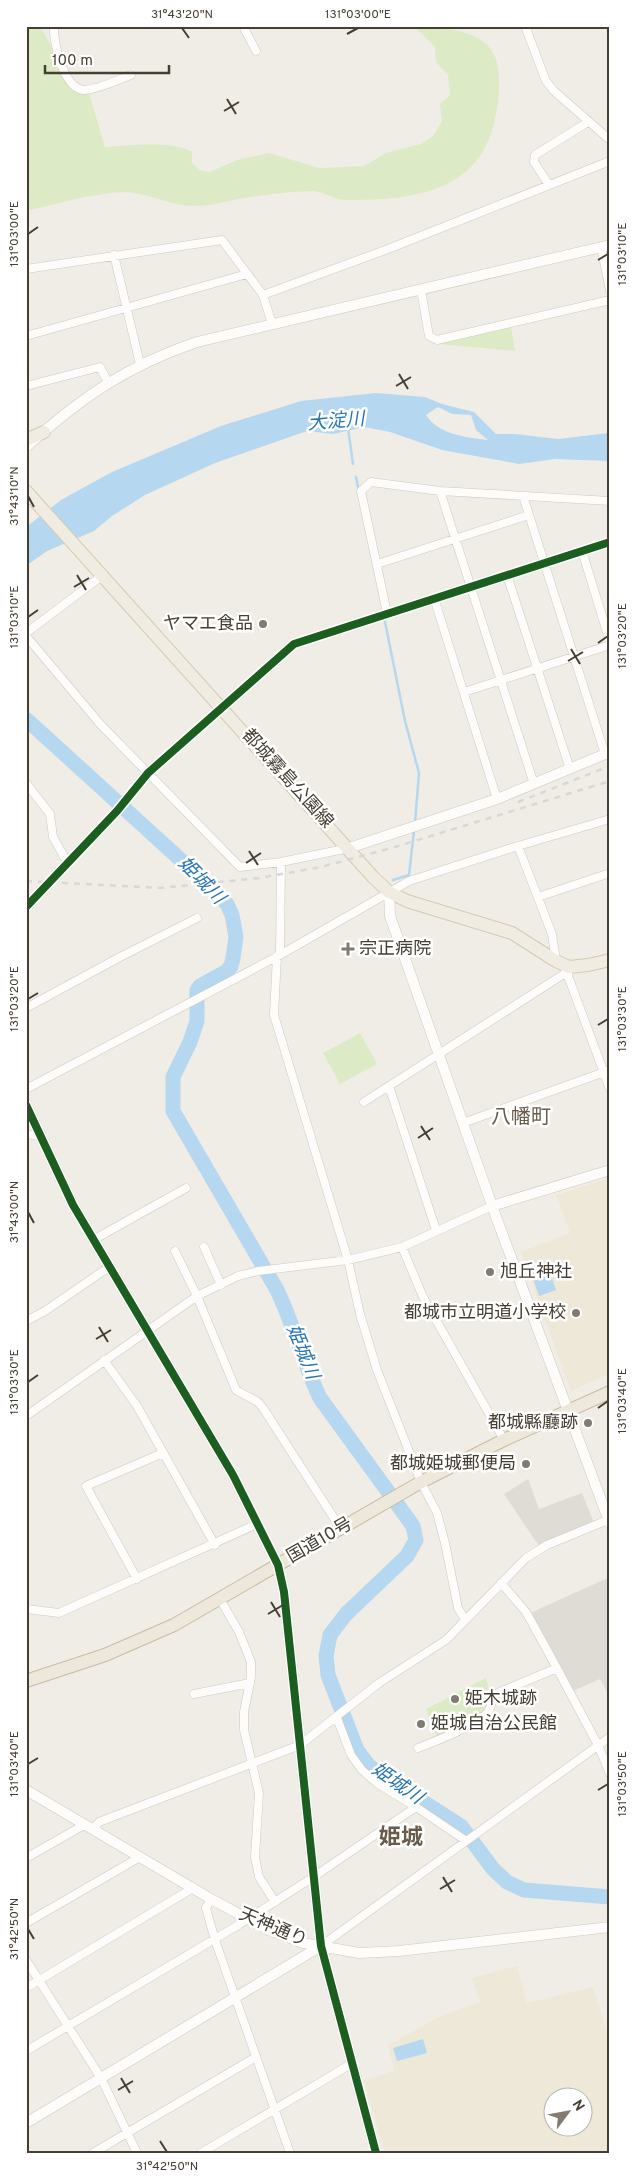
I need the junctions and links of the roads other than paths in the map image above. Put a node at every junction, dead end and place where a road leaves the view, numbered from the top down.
1 (54, 26) edge
2 (243, 26) edge
3 (525, 26) edge
4 (256, 51) dead end
5 (131, 75) dead end
6 (588, 122) junction
7 (610, 140) edge
8 (610, 162) edge
9 (548, 185) junction
10 (605, 246) edge
11 (114, 255) junction
12 (26, 269) edge
13 (247, 274) junction
14 (421, 290) junction
15 (610, 290) edge
16 (263, 295) junction
17 (610, 300) edge
18 (128, 309) junction
19 (272, 324) junction
20 (26, 336) edge
21 (140, 364) junction
22 (108, 382) junction
23 (26, 386) edge
24 (44, 432) junction
25 (26, 440) edge
26 (26, 448) edge
27 (440, 490) junction
28 (26, 491) edge
29 (523, 496) junction
30 (610, 500) edge
31 (529, 515) junction
32 (456, 539) junction
33 (610, 542) edge
34 (582, 551) junction
35 (377, 564) junction
36 (544, 564) junction
37 (101, 573) junction
38 (507, 575) junction
39 (470, 586) junction
40 (434, 598) junction
41 (384, 614) junction
42 (26, 635) edge
43 (610, 644) edge
44 (574, 657) junction
45 (538, 669) junction
46 (502, 680) junction
47 (464, 692) junction
48 (222, 706) junction
49 (607, 753) edge
50 (570, 769) junction
51 (148, 773) junction
52 (26, 783) edge
53 (534, 784) junction
54 (497, 799) junction
55 (610, 819) edge
56 (518, 846) junction
57 (349, 848) junction
58 (67, 862) junction
59 (281, 862) junction
60 (610, 873) edge
61 (389, 892) junction
62 (538, 898) junction
63 (26, 907) edge
64 (197, 918) dead end
65 (279, 955) junction
66 (610, 960) edge
67 (556, 961) junction
68 (569, 967) junction
69 (26, 1008) edge
70 (439, 1053) junction
71 (607, 1072) edge
72 (389, 1086) junction
73 (26, 1089) edge
74 (610, 1089) edge
75 (364, 1102) dead end
76 (26, 1106) edge
77 (464, 1123) junction
78 (26, 1134) edge
79 (40, 1136) junction
80 (610, 1170) edge
81 (186, 1188) dead end
82 (492, 1206) junction
83 (436, 1230) junction
84 (93, 1240) junction
85 (204, 1247) dead end
86 (402, 1247) junction
87 (175, 1251) dead end
88 (348, 1260) junction
89 (108, 1268) junction
90 (221, 1285) junction
91 (197, 1296) junction
92 (26, 1321) edge
93 (146, 1332) junction
94 (104, 1360) junction
95 (610, 1392) edge
96 (566, 1411) junction
97 (26, 1416) edge
98 (504, 1440) junction
99 (163, 1453) junction
100 (421, 1482) junction
101 (609, 1521) edge
102 (257, 1524) junction
103 (341, 1529) junction
104 (215, 1544) junction
105 (278, 1565) junction
106 (137, 1579) junction
107 (501, 1583) junction
108 (220, 1599) junction
109 (26, 1609) edge
110 (465, 1620) junction
111 (557, 1668) junction
112 (26, 1680) edge
113 (250, 1682) junction
114 (194, 1694) dead end
115 (337, 1717) junction
116 (610, 1737) edge
117 (300, 1745) junction
118 (598, 1745) junction
119 (418, 1748) dead end
120 (252, 1763) junction
121 (610, 1774) edge
122 (27, 1792) edge
123 (416, 1807) junction
124 (88, 1827) junction
125 (465, 1840) junction
126 (140, 1857) junction
127 (26, 1858) edge
128 (312, 1878) junction
129 (193, 1888) junction
130 (210, 1899) junction
131 (275, 1902) junction
132 (248, 1919) junction
133 (26, 1923) edge
134 (610, 1927) edge
135 (215, 1940) junction
136 (320, 1946) junction
137 (26, 1960) edge
138 (39, 1981) junction
139 (26, 1988) edge
140 (236, 1998) junction
141 (68, 2026) junction
142 (26, 2051) edge
143 (256, 2057) junction
144 (351, 2064) junction
145 (101, 2078) junction
146 (275, 2108) junction
147 (26, 2123) edge
148 (127, 2133) junction
149 (93, 2153) edge
150 (137, 2153) edge
151 (201, 2153) edge
152 (290, 2153) edge
153 (376, 2153) edge

1 - 5 street
2 - 4 street
3 - 6 street
6 - 7 street
6 - 9 street
8 - 9 street
9 - 16 street
10 - 14 street
10 - 15 street
11 - 12 street
11 - 13 street
11 - 18 street
13 - 16 street
13 - 18 street
14 - 17 street
14 - 19 street
16 - 19 street
18 - 20 street
18 - 21 street
19 - 21 street
21 - 22 street
22 - 23 street
22 - 24 street
24 - 25 main road
24 - 26 street
27 - 29 street
27 - 32 street
27 - 35 street
28 - 37 main road, 都城霧島公園線
29 - 30 street
29 - 31 street
31 - 32 street
31 - 36 street
32 - 35 street
32 - 39 street
33 - 34 street
34 - 36 street
34 - 43 street
35 - 41 street
36 - 38 street
36 - 44 street
37 - 42 street
37 - 48 main road, 都城霧島公園線
38 - 39 street
38 - 45 street
39 - 40 street
39 - 46 street
40 - 41 street
40 - 47 street
41 - 48 street
42 - 51 street
43 - 44 street
44 - 45 street
44 - 49 street
45 - 46 street
45 - 50 street
46 - 47 street
46 - 53 street
47 - 54 street
48 - 51 street
48 - 57 main road, 都城霧島公園線
49 - 50 street
50 - 53 street
51 - 58 street
51 - 59 street
52 - 58 street
53 - 54 street
54 - 57 street
55 - 56 street
56 - 61 street
56 - 62 street
57 - 59 street
57 - 61 main road, 都城霧島公園線
58 - 63 street
59 - 65 street
60 - 62 street
61 - 65 street
61 - 67 main road, 都城霧島公園線
61 - 70 street
62 - 67 street
64 - 69 street
65 - 73 street
65 - 88 street
66 - 68 main road
67 - 68 main road, 都城霧島公園線
68 - 70 street
68 - 71 street
70 - 72 street
70 - 77 street
71 - 74 street
71 - 77 street
72 - 75 street
72 - 83 street
76 - 79 street
77 - 82 street
78 - 79 street
79 - 84 street
80 - 82 street
81 - 84 street
82 - 83 street
82 - 96 street
83 - 86 street
84 - 89 street
85 - 90 street
86 - 88 street
86 - 98 street
87 - 91 street
88 - 90 street
88 - 100 street
89 - 92 street
89 - 93 street
90 - 91 street
91 - 93 street
91 - 103 street
93 - 94 street
93 - 102 street
94 - 97 street
94 - 99 street
95 - 96 highway, 国道10号
96 - 98 highway, 国道10号
96 - 101 street
98 - 100 highway, 国道10号
99 - 104 street
99 - 106 street
100 - 103 highway, 国道10号
100 - 110 street
101 - 107 street
102 - 104 street
102 - 105 street
103 - 105 highway, 国道10号
104 - 106 street
105 - 108 highway, 国道10号
105 - 117 street
106 - 109 street
107 - 110 street
107 - 111 street
108 - 112 highway, 国道10号
108 - 113 street
110 - 115 street
111 - 118 street
111 - 119 street
113 - 114 street
113 - 120 street
115 - 117 street
115 - 123 street
116 - 118 street
117 - 120 street
117 - 128 street
118 - 121 street
118 - 125 street
120 - 124 street
120 - 131 street
122 - 124 street, 天神通り
123 - 125 street
123 - 128 street
124 - 126 street, 天神通り
124 - 127 street
125 - 136 street
126 - 129 street, 天神通り
126 - 133 street
128 - 131 street
128 - 136 street
129 - 130 street, 天神通り
129 - 138 street
130 - 132 street, 天神通り
130 - 135 street
131 - 132 street
132 - 135 street
132 - 136 street, 天神通り
134 - 136 street, 天神通り
135 - 140 street
135 - 141 street
136 - 140 street
136 - 144 street
137 - 138 street
138 - 139 street
138 - 141 street
140 - 143 street
140 - 145 street
141 - 142 street
141 - 145 street
143 - 146 street
143 - 148 street
144 - 146 street
144 - 153 street
145 - 147 street
145 - 148 street
146 - 151 street
146 - 152 street
148 - 149 street
148 - 150 street

